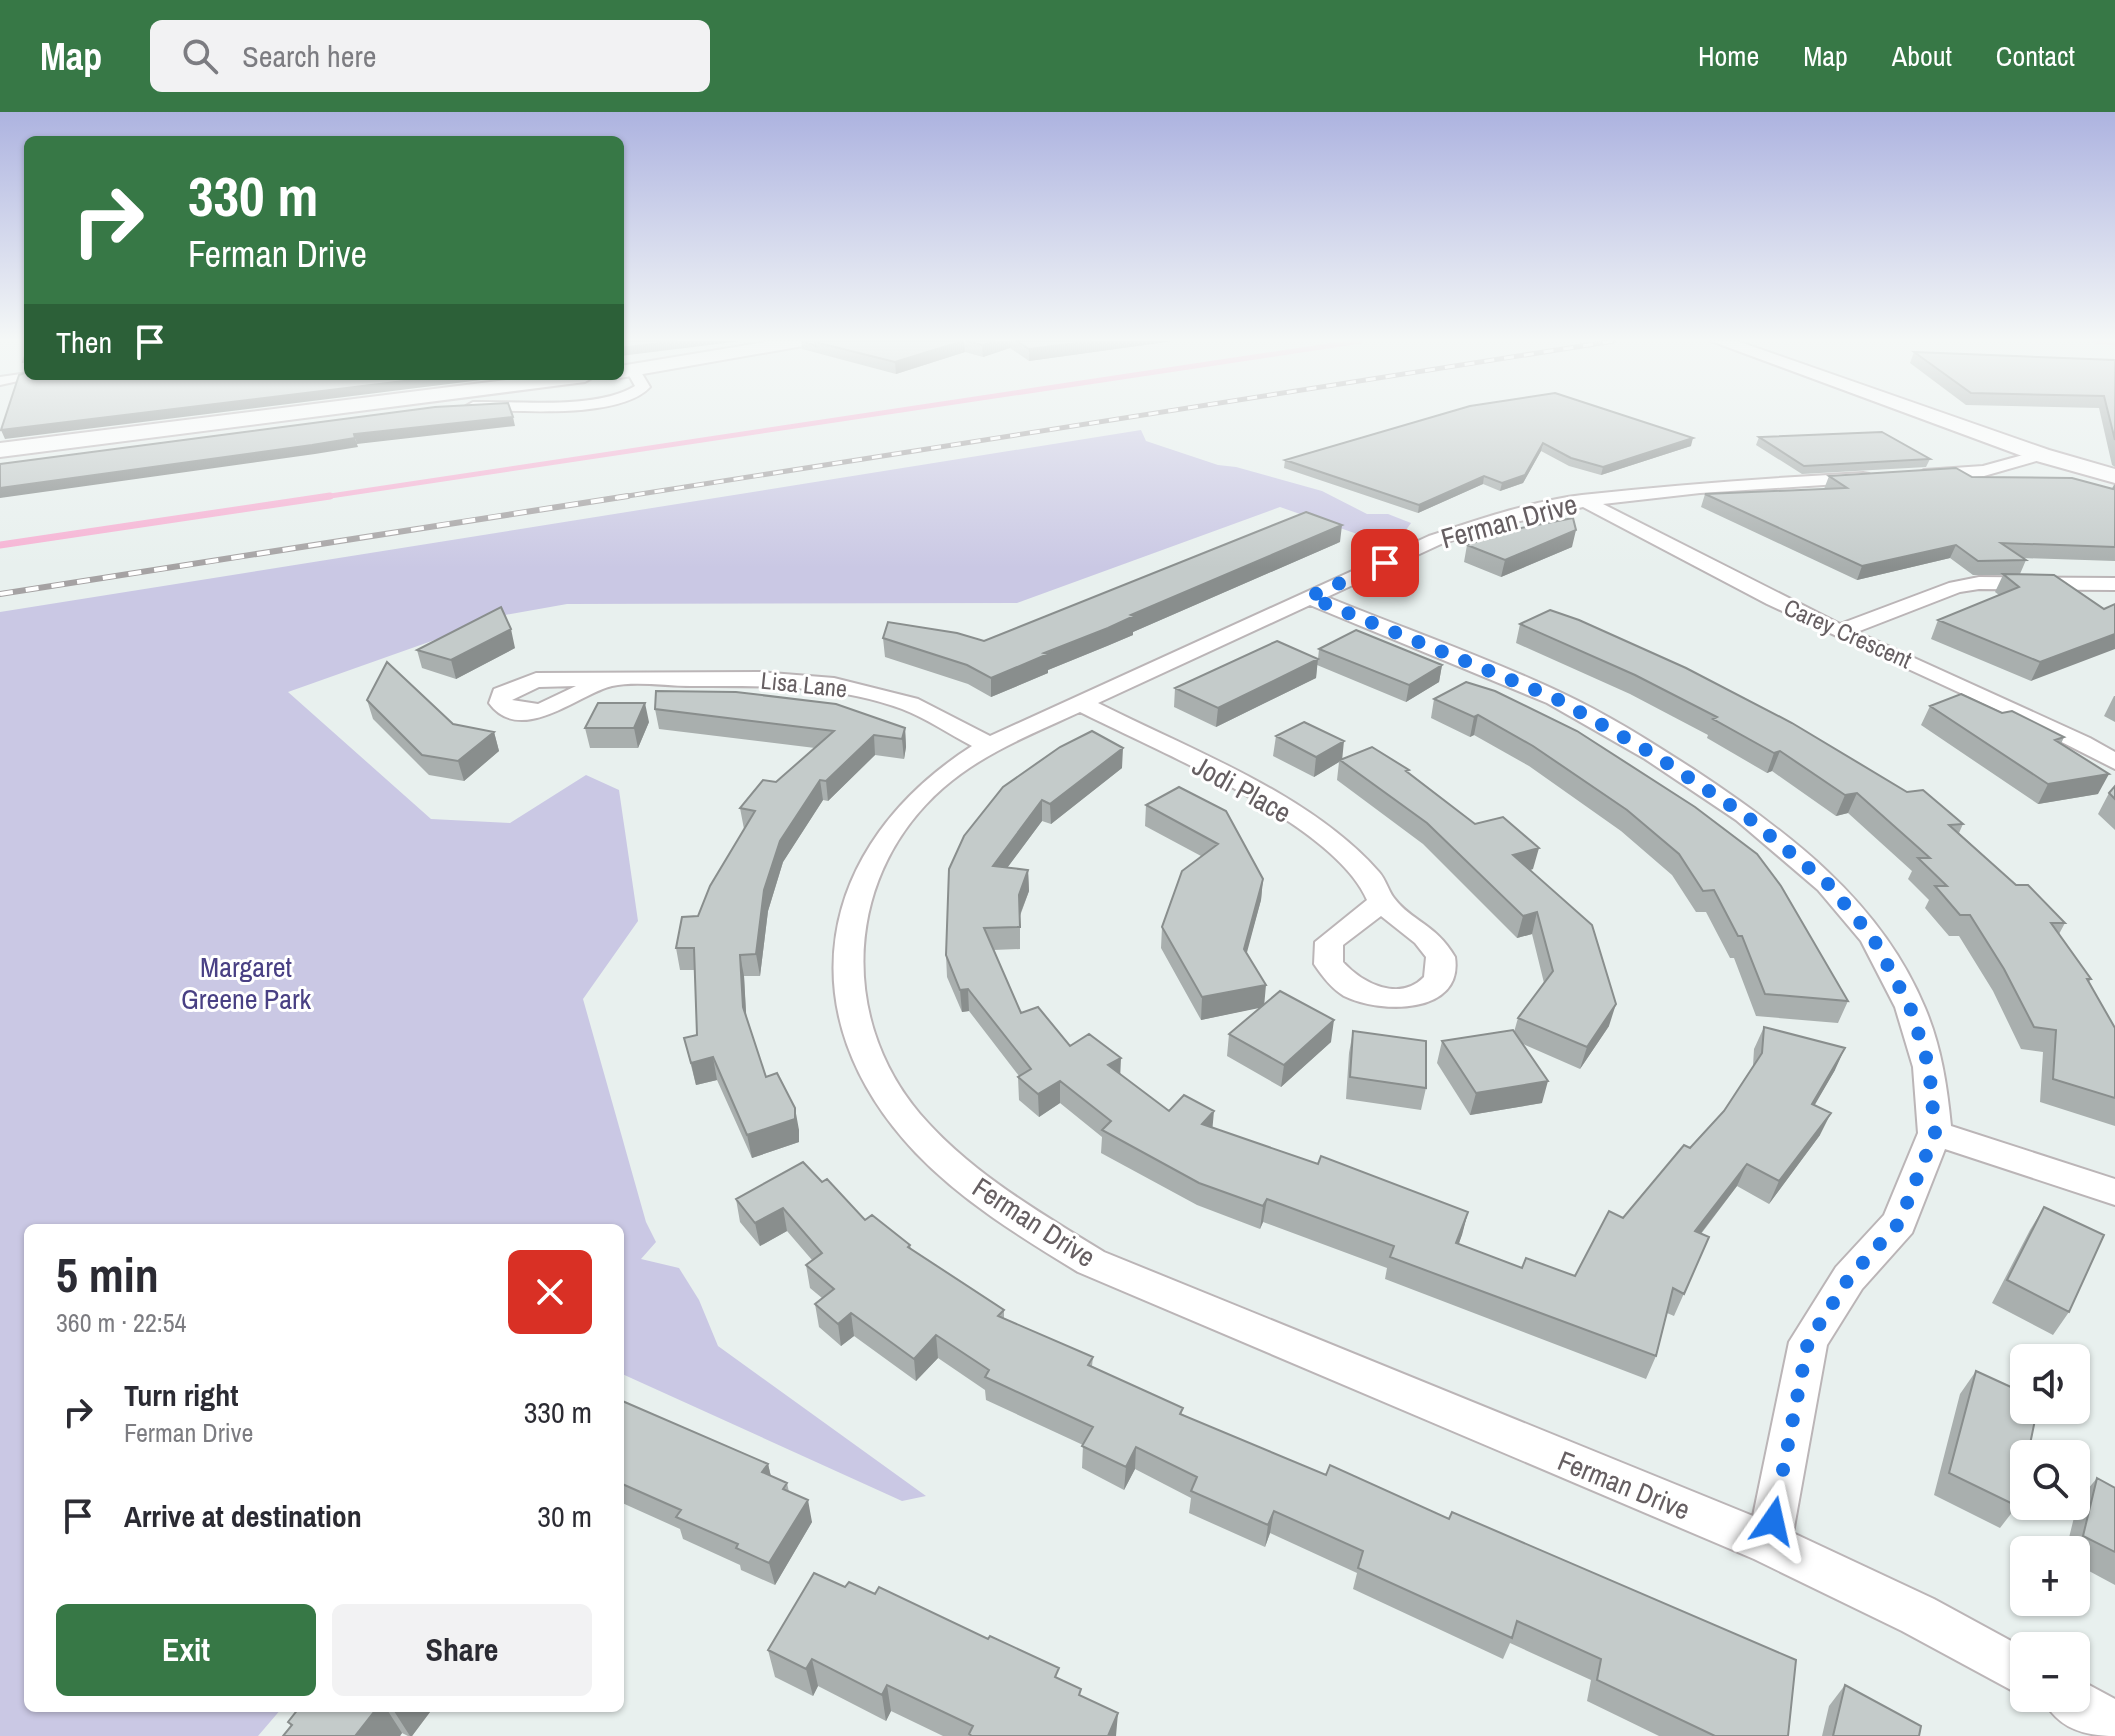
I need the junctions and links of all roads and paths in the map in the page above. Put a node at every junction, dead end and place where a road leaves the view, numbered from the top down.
1 (263, 417) edge
2 (377, 417) edge
3 (1932, 417) edge
4 (0, 450) edge
5 (2041, 455) junction
6 (0, 466) edge
7 (2115, 476) edge
8 (1583, 500) junction
9 (2060, 582) junction
10 (2115, 584) edge
11 (1309, 597) junction
12 (2115, 601) edge
13 (1840, 631) junction
14 (607, 680) dead end
15 (1080, 703) junction
16 (989, 745) junction
17 (2115, 762) edge
18 (1382, 902) dead end
19 (1935, 1133) junction
20 (2115, 1192) edge
21 (1769, 1544) junction
22 (2010, 1666) edge
23 (2090, 1711) edge
24 (2115, 1726) edge

1 - 4 main road
2 - 6 street
3 - 5 main road
5 - 7 main road
5 - 8 street, Ferman Drive
8 - 11 street, Ferman Drive
8 - 13 street, Carey Crescent
9 - 10 street
9 - 12 street
9 - 13 street
11 - 15 street, Ferman Drive
11 - 19 street
13 - 17 street, Carey Crescent
14 - 16 street, Lisa Lane
15 - 16 street, Ferman Drive
15 - 18 street, Jodi Place
16 - 21 street, Ferman Drive
19 - 20 street
19 - 21 street
21 - 22 street, Ferman Drive
23 - 24 street

